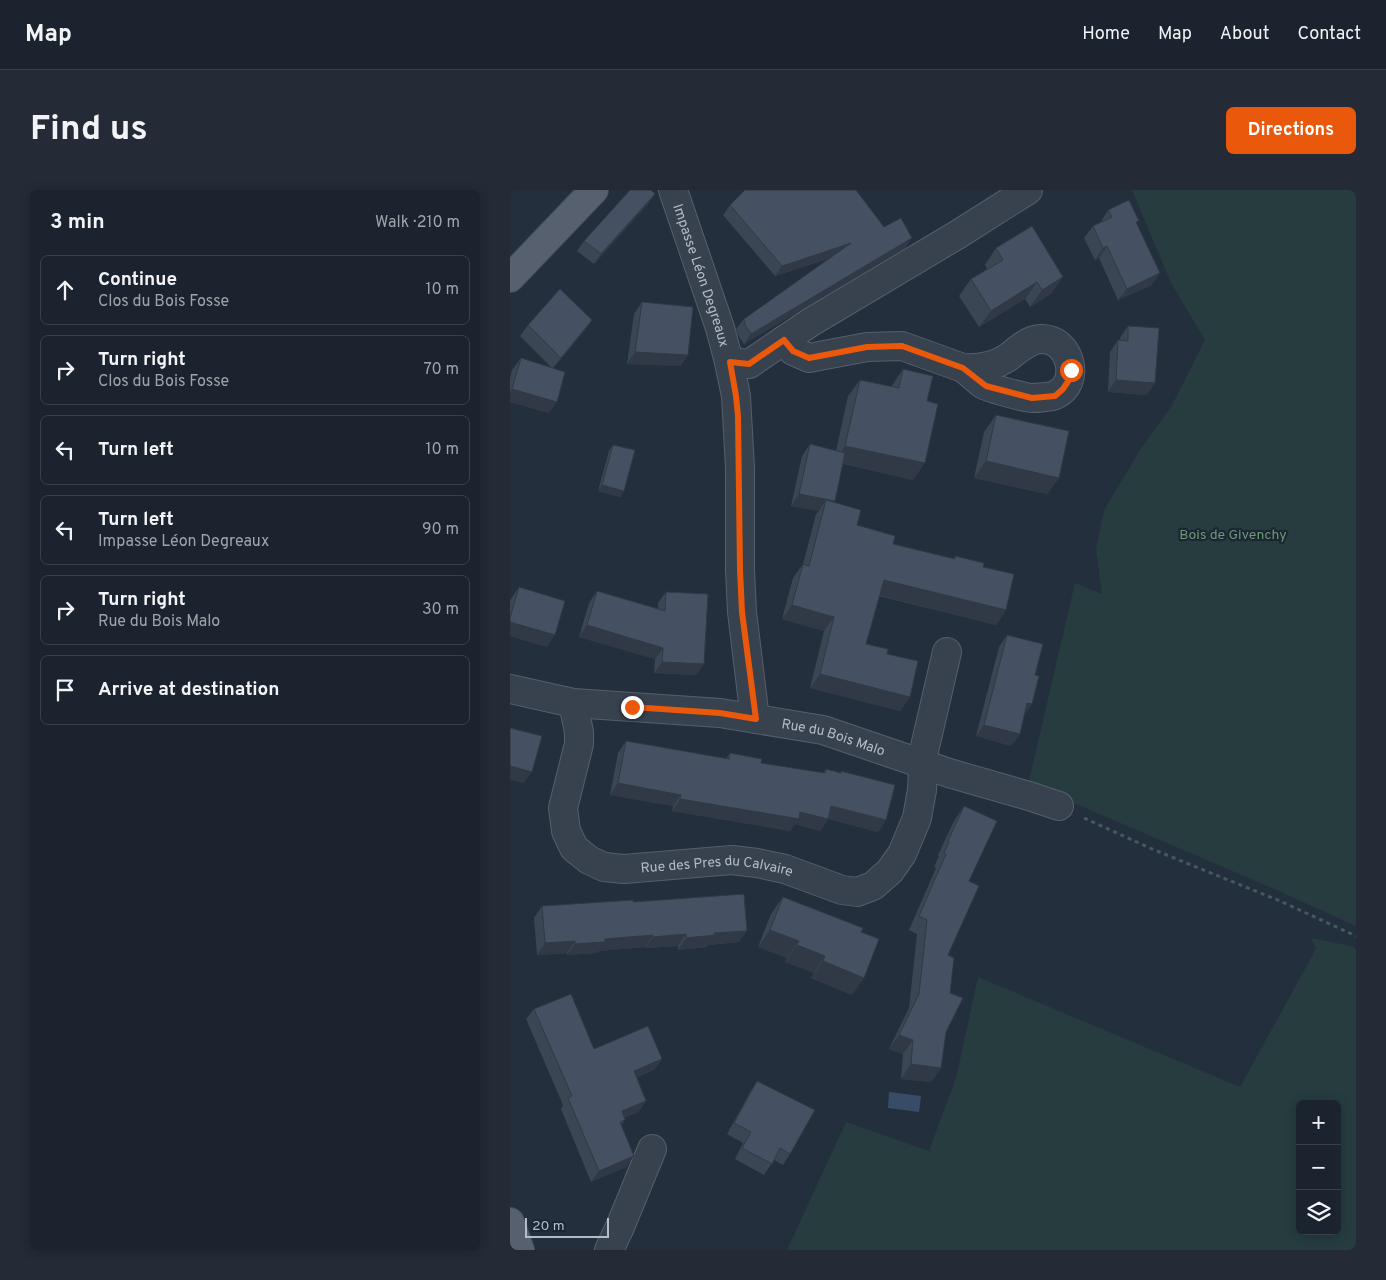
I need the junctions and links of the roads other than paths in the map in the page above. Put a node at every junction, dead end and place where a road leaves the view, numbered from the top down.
1 (594, 190) edge
2 (673, 190) edge
3 (1028, 190) edge
4 (510, 278) edge
5 (784, 340) junction
6 (730, 362) junction
7 (963, 368) dead end
8 (947, 652) dead end
9 (510, 689) edge
10 (573, 704) junction
11 (756, 719) junction
12 (923, 763) junction
13 (1059, 806) road end
14 (652, 1149) dead end
15 (510, 1222) edge
16 (520, 1250) edge
17 (609, 1250) edge

1 - 4 main road
2 - 6 street, Impasse Léon Degreaux
3 - 5 street
5 - 6 street
5 - 7 street
6 - 11 street, Impasse Léon Degreaux
8 - 12 street, Rue des Pres du Calvaire
9 - 10 street, Rue du Bois Malo
10 - 11 street, Rue du Bois Malo
10 - 12 street, Rue des Pres du Calvaire
11 - 12 street, Rue du Bois Malo
12 - 13 street, Rue du Bois Malo
14 - 17 street
15 - 16 main road

